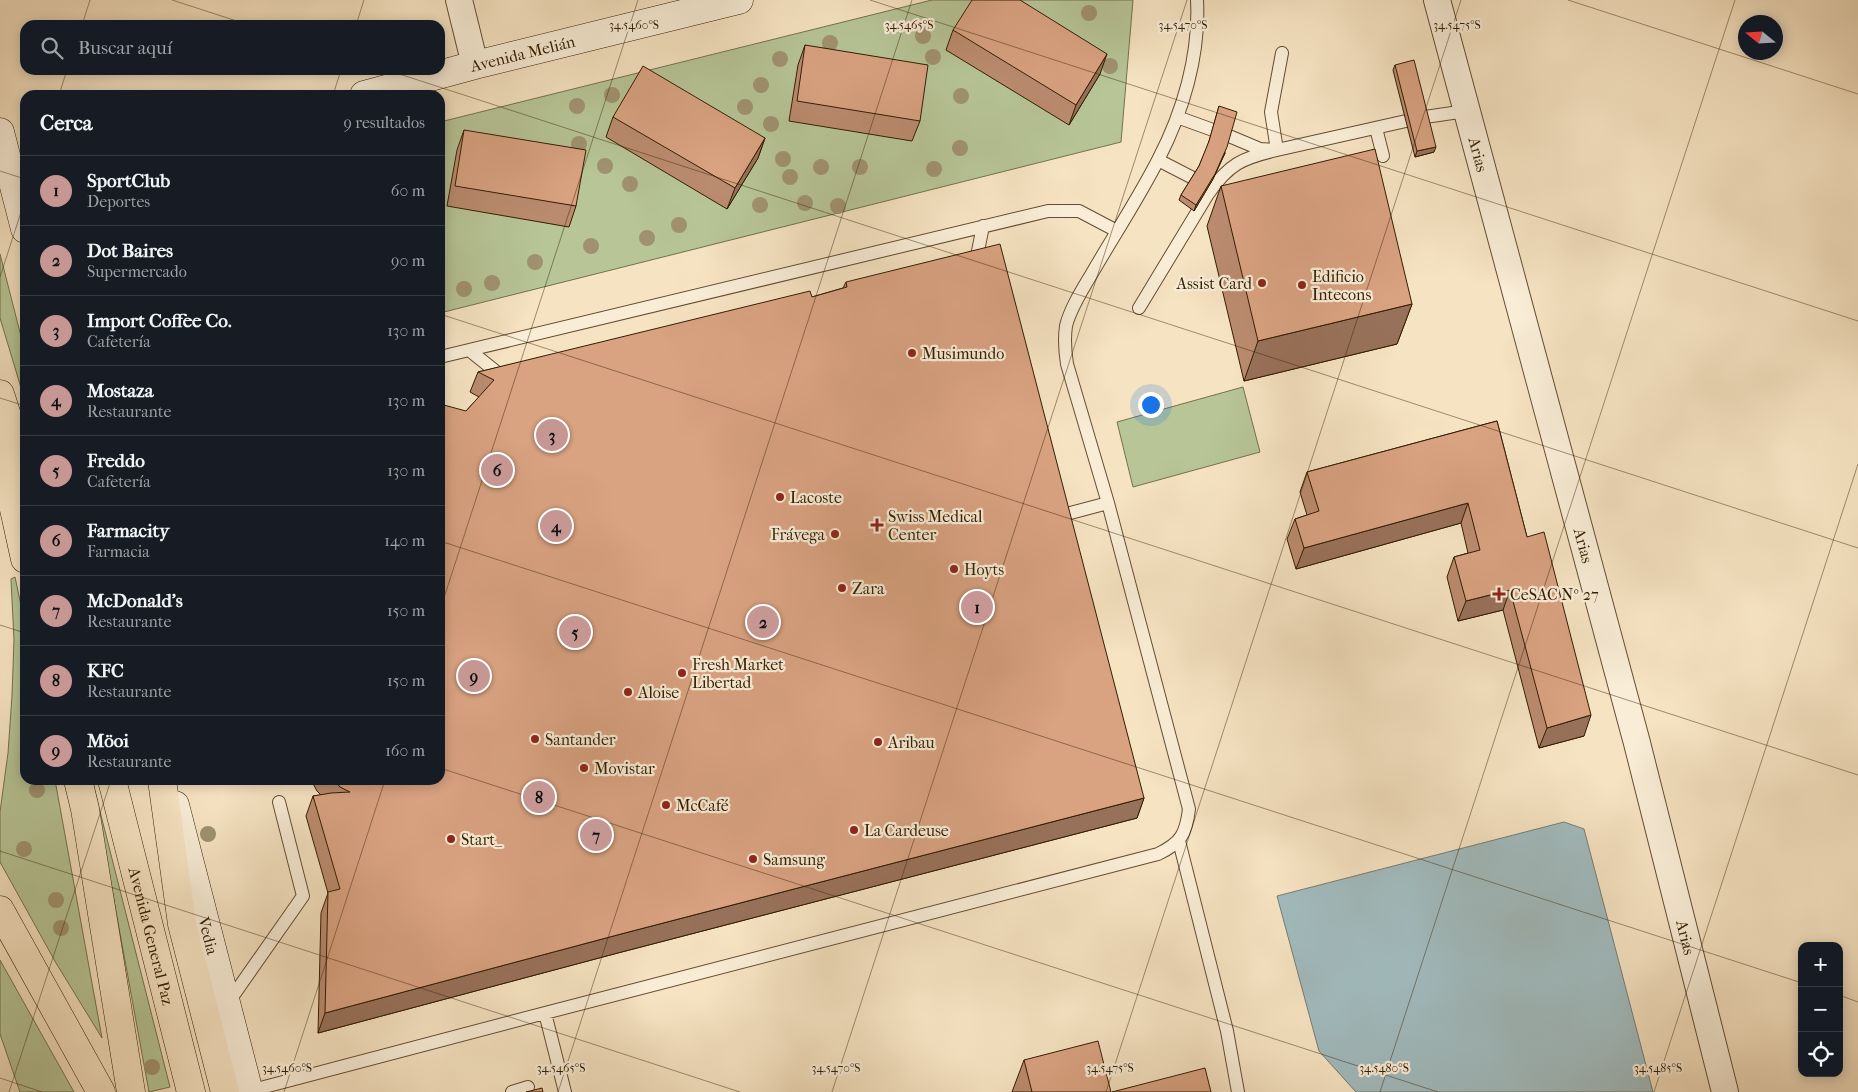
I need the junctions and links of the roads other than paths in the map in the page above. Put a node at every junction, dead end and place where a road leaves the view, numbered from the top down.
1 (459, 0) edge
2 (739, 0) edge
3 (1197, 0) edge
4 (1207, 0) edge
5 (1437, 0) edge
6 (1198, 16) junction
7 (1282, 54) dead end
8 (475, 65) junction
9 (445, 73) edge
10 (438, 75) edge
11 (382, 90) edge
12 (1466, 111) junction
13 (1176, 117) junction
14 (1425, 117) edge
15 (1406, 121) edge
16 (1376, 128) junction
17 (1213, 130) edge
18 (0, 132) edge
19 (1229, 136) edge
20 (1277, 150) junction
21 (1383, 156) dead end
22 (1158, 160) junction
23 (1193, 178) edge
24 (20, 185) edge
25 (983, 226) junction
26 (1116, 231) junction
27 (975, 268) edge
28 (1139, 308) dead end
29 (469, 350) junction
30 (445, 356) edge
31 (511, 383) edge
32 (0, 394) edge
33 (0, 446) edge
34 (20, 456) edge
35 (1108, 502) junction
36 (1059, 516) edge
37 (20, 536) edge
38 (79, 785) edge
39 (113, 785) edge
40 (163, 785) edge
41 (170, 785) edge
42 (279, 802) dead end
43 (1179, 841) junction
44 (0, 910) edge
45 (227, 1005) junction
46 (544, 1012) junction
47 (528, 1087) dead end
48 (101, 1092) edge
49 (131, 1092) edge
50 (191, 1092) edge
51 (225, 1092) edge
52 (249, 1092) edge
53 (512, 1092) edge
54 (565, 1092) edge
55 (1238, 1092) edge
56 (1725, 1092) edge

1 - 8 street
2 - 8 street, Avenida Melián
3 - 6 lane
4 - 6 lane
5 - 12 street, Arias
6 - 13 lane
7 - 20 lane
8 - 9 street, Avenida Melián
10 - 11 street, Avenida Melián
12 - 14 lane
12 - 56 street, Arias
13 - 17 lane
13 - 22 lane
15 - 16 lane
16 - 20 lane
16 - 21 lane
18 - 24 street
19 - 20 lane
20 - 28 lane
22 - 23 lane
22 - 26 lane
25 - 26 lane
25 - 27 lane
25 - 29 lane
26 - 35 lane
29 - 30 lane
29 - 31 lane
32 - 34 highway
33 - 37 highway
35 - 36 lane
35 - 43 lane
38 - 49 highway
39 - 50 highway, Avenida General Paz
40 - 51 highway
41 - 45 street, Vedia
42 - 45 lane
43 - 46 lane
43 - 55 lane
44 - 48 highway
45 - 52 street, Vedia
46 - 52 lane
46 - 54 lane
47 - 53 lane

